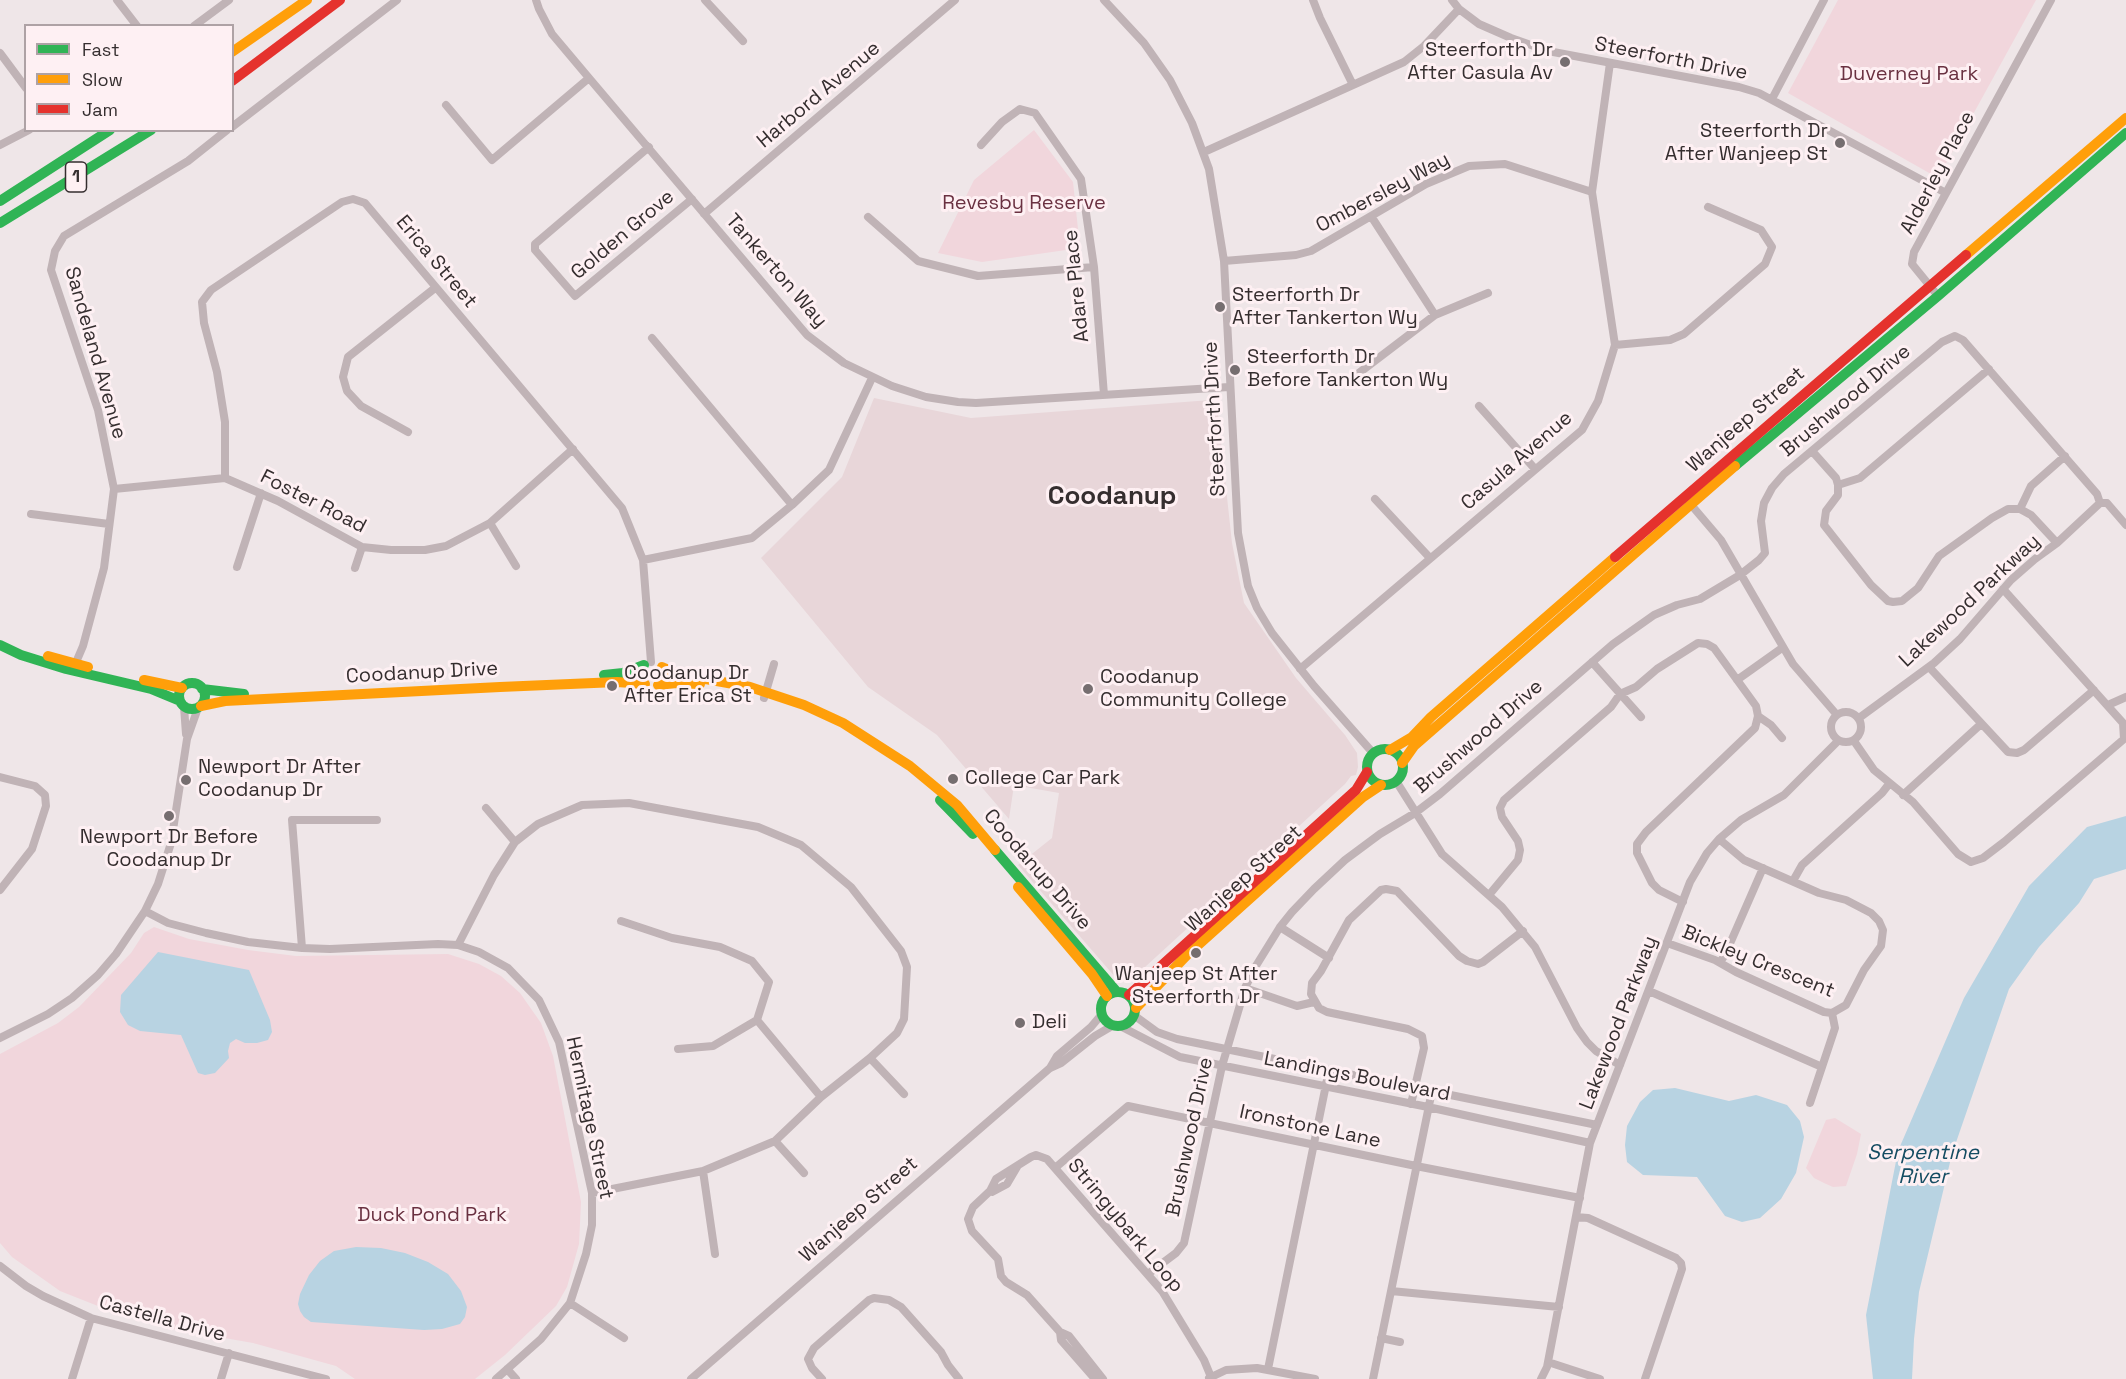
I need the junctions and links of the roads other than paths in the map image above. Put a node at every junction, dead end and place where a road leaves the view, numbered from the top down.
1 (117, 0) edge
2 (229, 0) edge
3 (307, 0) edge
4 (340, 0) edge
5 (397, 0) edge
6 (536, 0) edge
7 (705, 0) edge
8 (955, 0) edge
9 (1104, 0) edge
10 (1313, 0) edge
11 (1452, 0) edge
12 (1824, 0) edge
13 (2051, 0) edge
14 (1459, 9) junction
15 (135, 24) edge
16 (197, 24) edge
17 (743, 41) dead end
18 (234, 51) edge
19 (0, 53) edge
20 (1611, 63) junction
21 (589, 78) junction
22 (234, 80) edge
23 (24, 85) edge
24 (1353, 85) junction
25 (1772, 99) junction
26 (446, 105) dead end
27 (2126, 118) edge
28 (234, 125) edge
29 (25, 132) edge
30 (107, 132) edge
31 (148, 132) edge
32 (224, 132) edge
33 (2126, 133) edge
34 (0, 145) edge
35 (981, 146) dead end
36 (649, 147) junction
37 (1204, 152) junction
38 (1592, 192) junction
39 (1946, 193) junction
40 (692, 199) junction
41 (0, 201) edge
42 (1707, 207) dead end
43 (704, 214) junction
44 (1371, 216) junction
45 (868, 217) dead end
46 (0, 222) edge
47 (1224, 261) junction
48 (1094, 267) junction
49 (1930, 286) junction
50 (435, 288) junction
51 (1488, 292) dead end
52 (1938, 296) junction
53 (1435, 315) junction
54 (652, 338) dead end
55 (1615, 345) junction
56 (1989, 369) junction
57 (872, 378) junction
58 (1351, 379) dead end
59 (1229, 387) junction
60 (1104, 395) junction
61 (1479, 406) dead end
62 (408, 432) dead end
63 (573, 449) junction
64 (1812, 451) junction
65 (2065, 456) junction
66 (1535, 469) junction
67 (225, 478) junction
68 (1838, 485) junction
69 (114, 489) junction
70 (261, 494) junction
71 (1375, 499) dead end
72 (1687, 500) junction
73 (2100, 503) junction
74 (792, 505) junction
75 (2020, 509) junction
76 (31, 514) dead end
77 (490, 523) junction
78 (109, 524) junction
79 (2126, 525) edge
80 (2057, 543) junction
81 (362, 547) junction
82 (1430, 558) junction
83 (644, 560) junction
84 (516, 566) dead end
85 (237, 567) dead end
86 (355, 568) dead end
87 (1740, 575) junction
88 (2003, 589) junction
89 (0, 639) edge
90 (0, 645) edge
91 (1782, 648) junction
92 (1592, 662) junction
93 (774, 664) dead end
94 (652, 665) junction
95 (74, 667) junction
96 (1929, 667) junction
97 (1300, 669) junction
98 (1737, 681) junction
99 (645, 684) junction
100 (658, 685) junction
101 (182, 688) junction
102 (202, 689) junction
103 (2094, 690) junction
104 (1620, 694) junction
105 (765, 695) junction
106 (2126, 697) edge
107 (182, 704) junction
108 (2108, 705) junction
109 (199, 707) junction
110 (1837, 715) junction
111 (1758, 716) junction
112 (1641, 717) dead end
113 (1858, 718) junction
114 (1981, 724) junction
115 (1782, 738) dead end
116 (187, 739) junction
117 (1838, 741) junction
118 (1854, 741) junction
119 (1390, 750) junction
120 (1373, 753) junction
121 (1402, 763) junction
122 (1367, 772) junction
123 (0, 777) edge
124 (1396, 782) junction
125 (1889, 784) junction
126 (1381, 785) junction
127 (1903, 795) junction
128 (486, 808) dead end
129 (1415, 813) junction
130 (377, 820) dead end
131 (1719, 839) junction
132 (515, 842) junction
133 (1763, 868) junction
134 (1793, 881) junction
135 (0, 891) edge
136 (1489, 895) junction
137 (1683, 902) junction
138 (145, 911) junction
139 (621, 921) dead end
140 (1280, 927) junction
141 (1523, 931) junction
142 (1667, 943) junction
143 (458, 945) junction
144 (302, 948) junction
145 (1329, 958) junction
146 (1720, 962) junction
147 (1245, 988) junction
148 (1649, 990) junction
149 (1112, 994) junction
150 (1129, 995) junction
151 (1314, 1002) junction
152 (1135, 1012) junction
153 (1832, 1013) junction
154 (1101, 1014) junction
155 (757, 1020) junction
156 (1117, 1026) junction
157 (0, 1038) edge
158 (678, 1049) dead end
159 (1226, 1049) junction
160 (870, 1058) junction
161 (1620, 1065) junction
162 (1222, 1066) junction
163 (1822, 1067) junction
164 (1050, 1068) junction
165 (1329, 1070) junction
166 (1325, 1087) junction
167 (1415, 1088) junction
168 (1432, 1091) junction
169 (904, 1094) dead end
170 (821, 1097) junction
171 (1810, 1103) dead end
172 (1411, 1104) junction
173 (1428, 1107) junction
174 (1209, 1123) junction
175 (1597, 1125) junction
176 (775, 1141) junction
177 (1590, 1143) junction
178 (1314, 1145) junction
179 (1416, 1166) junction
180 (1055, 1168) junction
181 (703, 1171) junction
182 (804, 1173) dead end
183 (592, 1193) junction
184 (1580, 1198) junction
185 (1576, 1217) junction
186 (715, 1254) dead end
187 (0, 1266) edge
188 (1148, 1274) junction
189 (1391, 1291) junction
190 (570, 1303) junction
191 (1559, 1307) junction
192 (91, 1318) junction
193 (1060, 1332) junction
194 (624, 1338) dead end
195 (1381, 1338) junction
196 (1400, 1342) dead end
197 (229, 1353) junction
198 (1548, 1362) junction
199 (507, 1369) junction
200 (1268, 1369) junction
201 (1209, 1378) edge
202 (72, 1379) edge
203 (221, 1379) edge
204 (326, 1379) edge
205 (496, 1379) edge
206 (516, 1379) edge
207 (691, 1379) edge
208 (822, 1379) edge
209 (959, 1379) edge
210 (1095, 1379) edge
211 (1102, 1379) edge
212 (1315, 1379) edge
213 (1373, 1379) edge
214 (1540, 1379) edge
215 (1599, 1379) edge
216 (1645, 1379) edge

1 - 15 street
2 - 16 street
3 - 18 main road
4 - 22 main road
5 - 28 street
6 - 21 street, Tankerton Way
7 - 17 street
8 - 43 street, Harbord Avenue
9 - 37 street, Steerforth Drive
10 - 24 street
11 - 14 street, Steerforth Drive
12 - 25 street
13 - 39 street, Alderley Place
14 - 20 street, Steerforth Drive
14 - 24 street
19 - 23 street
20 - 25 street, Steerforth Drive
20 - 38 street, Casula Avenue
21 - 26 street
21 - 36 street, Tankerton Way
24 - 37 street
25 - 39 street, Steerforth Drive
27 - 49 main road, Wanjeep Street
29 - 34 street
30 - 41 main road, 1
31 - 46 main road, 1
32 - 69 street, Sandeland Avenue
33 - 52 main road, Wanjeep Street
35 - 48 street, Adare Place
36 - 40 street, Tankerton Way
36 - 40 street, Golden Grove
37 - 47 street, Steerforth Drive
38 - 44 street, Ombersley Way
38 - 55 street, Casula Avenue
39 - 49 street, Alderley Place
40 - 43 street, Tankerton Way
42 - 55 street
43 - 57 street, Tankerton Way
44 - 47 street, Ombersley Way
44 - 53 street
45 - 48 street
47 - 59 street, Steerforth Drive
48 - 60 street, Adare Place
49 - 52 street, Alderley Place
49 - 72 main road, Wanjeep Street
50 - 62 street
50 - 63 street, Erica Street
50 - 67 street, Erica Street
51 - 53 street
52 - 72 main road, Wanjeep Street
53 - 58 street
54 - 74 street
55 - 66 street, Casula Avenue
56 - 64 street, Brushwood Drive
56 - 65 street
56 - 68 street
57 - 60 street, Tankerton Way
57 - 74 street
59 - 60 street, Tankerton Way
59 - 97 street, Steerforth Drive
61 - 66 street
63 - 77 street, Foster Road
63 - 83 street, Erica Street
64 - 68 street
64 - 87 street, Brushwood Drive
65 - 73 street
65 - 75 street
66 - 82 street, Casula Avenue
67 - 69 street, Foster Road
67 - 70 street, Foster Road
68 - 75 street
69 - 78 street, Sandeland Avenue
70 - 81 street, Foster Road
70 - 85 street
71 - 82 street
72 - 87 street
72 - 119 main road, Wanjeep Street
72 - 121 main road, Wanjeep Street
73 - 79 street
73 - 80 street, Lakewood Parkway
74 - 83 street
75 - 80 street
76 - 78 street
77 - 81 street, Foster Road
77 - 84 street
78 - 95 street, Sandeland Avenue
80 - 88 street, Lakewood Parkway
81 - 86 street
82 - 97 street, Casula Avenue
83 - 94 street, Erica Street
87 - 91 street
87 - 92 street, Brushwood Drive
88 - 96 street, Lakewood Parkway
88 - 103 street
89 - 95 main road
90 - 95 main road
91 - 98 street
91 - 110 street
92 - 104 street
92 - 129 street, Brushwood Drive
93 - 105 street
94 - 99 main road
94 - 100 main road
94 - 102 main road, Coodanup Drive
94 - 105 main road, Coodanup Drive
95 - 101 main road
95 - 107 main road
96 - 113 street, Lakewood Parkway
96 - 114 street
97 - 120 street, Steerforth Drive
98 - 104 street
98 - 111 street
99 - 100 main road, Coodanup Drive
99 - 109 main road, Coodanup Drive
100 - 105 main road, Coodanup Drive
101 - 102 main road
101 - 107 main road
102 - 109 main road
103 - 108 street
103 - 114 street
104 - 112 street
104 - 136 street
105 - 149 main road, Coodanup Drive
106 - 108 street
107 - 109 main road
107 - 116 street
108 - 127 street
109 - 116 street
110 - 113 street
110 - 117 street
111 - 115 street
111 - 137 street
113 - 118 street
114 - 127 street
116 - 138 street
117 - 118 street
117 - 131 street, Lakewood Parkway
118 - 125 street
119 - 120 main road
119 - 121 main road
120 - 122 main road
121 - 124 main road
122 - 126 main road
122 - 150 main road, Wanjeep Street
123 - 135 street
124 - 126 main road
124 - 129 street
125 - 127 street
125 - 134 street
126 - 152 main road, Wanjeep Street
128 - 132 street
129 - 136 street
129 - 140 street, Brushwood Drive
130 - 144 street
131 - 133 street, Bickley Crescent
131 - 137 street, Lakewood Parkway
132 - 143 street
132 - 160 street
133 - 134 street, Bickley Crescent
133 - 146 street
134 - 153 street, Bickley Crescent
136 - 141 street
137 - 142 street, Lakewood Parkway
138 - 144 street, Hermitage Street
138 - 157 street
139 - 155 street
140 - 145 street
140 - 147 street, Brushwood Drive
141 - 145 street
141 - 161 street
142 - 146 street, Bickley Crescent
142 - 148 street, Lakewood Parkway
143 - 144 street, Hermitage Street
143 - 183 street, Hermitage Street
145 - 151 street
146 - 153 street, Bickley Crescent
147 - 151 street
147 - 159 street, Brushwood Drive
148 - 161 street, Lakewood Parkway
148 - 163 street
149 - 150 main road
149 - 154 main road
150 - 152 main road
151 - 167 street
152 - 156 main road
152 - 159 street, Landings Boulevard
153 - 163 street
154 - 156 main road
154 - 164 street, Wanjeep Street
155 - 158 street
155 - 170 street
156 - 162 street, Landings Boulevard
156 - 164 street, Wanjeep Street
159 - 162 street, Brushwood Drive
159 - 165 street, Landings Boulevard
160 - 169 street
160 - 170 street
161 - 175 street, Lakewood Parkway
162 - 166 street, Landings Boulevard
162 - 174 street, Brushwood Drive
163 - 171 street
164 - 207 street, Wanjeep Street
165 - 166 street
165 - 167 street, Landings Boulevard
166 - 172 street, Landings Boulevard
166 - 178 street
167 - 168 street, Landings Boulevard
167 - 172 street
168 - 173 street
168 - 175 street, Landings Boulevard
170 - 176 street
172 - 173 street, Landings Boulevard
173 - 177 street, Landings Boulevard
173 - 179 street
174 - 178 street, Ironstone Lane
174 - 180 street, Ironstone Lane
174 - 188 street, Brushwood Drive
175 - 177 street, Lakewood Parkway
176 - 181 street
176 - 182 street
177 - 184 street, Lakewood Parkway
178 - 179 street, Ironstone Lane
178 - 200 street
179 - 184 street, Ironstone Lane
179 - 189 street
180 - 188 street, Stringybark Loop
180 - 193 street, Stringybark Loop
181 - 183 street
181 - 186 street
183 - 190 street, Hermitage Street
184 - 185 street, Lakewood Parkway
185 - 191 street, Lakewood Parkway
185 - 216 street
187 - 192 street, Castella Drive
188 - 201 street, Stringybark Loop
189 - 191 street
189 - 195 street
190 - 194 street
190 - 199 street, Hermitage Street
191 - 198 street, Lakewood Parkway
192 - 197 street, Castella Drive
192 - 202 street
193 - 210 street, Stringybark Loop
193 - 211 street, Stringybark Loop
195 - 196 street
195 - 213 street
197 - 203 street
197 - 204 street, Castella Drive
198 - 214 street, Lakewood Parkway
198 - 215 street
199 - 205 street, Hermitage Street
199 - 206 street
200 - 201 street
200 - 212 street
208 - 209 street

